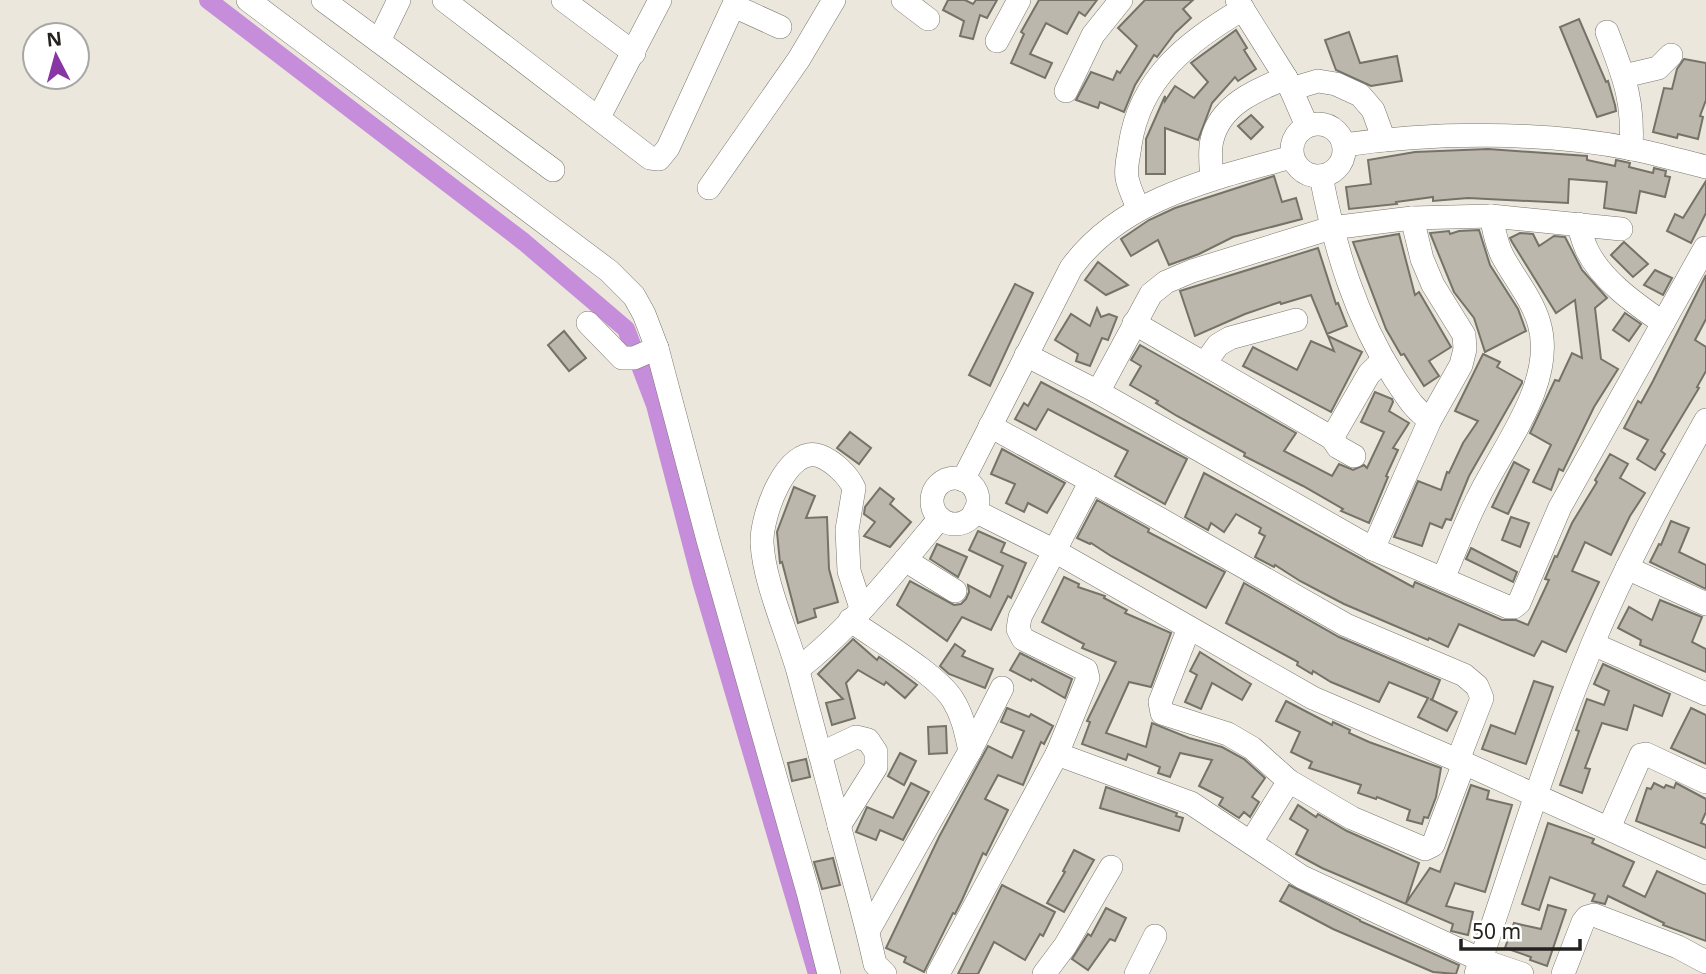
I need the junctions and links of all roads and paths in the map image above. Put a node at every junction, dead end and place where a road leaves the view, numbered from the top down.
1 (248, 0) edge
2 (323, 0) edge
3 (399, 0) edge
4 (444, 0) edge
5 (660, 0) edge
6 (834, 0) edge
7 (1018, 0) edge
8 (1121, 0) edge
9 (892, 1) edge
10 (572, 3) edge
11 (735, 3) edge
12 (1240, 4) edge
13 (928, 19) dead end
14 (780, 27) dead end
15 (1607, 32) dead end
16 (379, 41) junction
17 (996, 41) dead end
18 (634, 53) junction
19 (1671, 55) dead end
20 (1624, 76) junction
21 (1288, 84) junction
22 (1066, 91) dead end
23 (599, 117) junction
24 (1307, 126) junction
25 (1384, 140) junction
26 (1343, 145) junction
27 (1631, 149) junction
28 (1292, 157) junction
29 (1706, 167) edge
30 (553, 170) dead end
31 (1321, 176) junction
32 (1212, 179) junction
33 (709, 188) dead end
34 (1138, 208) junction
35 (1491, 216) junction
36 (1412, 218) junction
37 (1578, 224) junction
38 (1331, 229) junction
39 (1620, 229) dead end
40 (1705, 248) edge
41 (1296, 320) dead end
42 (588, 323) dead end
43 (1134, 323) junction
44 (1663, 323) junction
45 (644, 354) junction
46 (1026, 355) junction
47 (1383, 360) junction
48 (1205, 363) junction
49 (1098, 392) junction
50 (1430, 420) junction
51 (1706, 420) edge
52 (990, 426) junction
53 (1332, 438) junction
54 (1354, 456) dead end
55 (963, 480) junction
56 (1091, 481) junction
57 (975, 511) junction
58 (940, 518) junction
59 (1373, 549) junction
60 (1053, 550) junction
61 (905, 560) junction
62 (1627, 568) junction
63 (1443, 579) junction
64 (955, 591) dead end
65 (1706, 604) edge
66 (855, 614) junction
67 (1189, 628) junction
68 (1593, 644) junction
69 (798, 669) junction
70 (1002, 688) dead end
71 (1706, 694) edge
72 (970, 751) junction
73 (820, 754) junction
74 (1057, 754) junction
75 (1461, 762) junction
76 (1289, 781) junction
77 (1706, 782) edge
78 (1535, 795) junction
79 (839, 825) junction
80 (1609, 828) junction
81 (1251, 842) junction
82 (1111, 867) dead end
83 (1706, 873) edge
84 (868, 931) junction
85 (1154, 936) dead end
86 (1706, 962) edge
87 (1479, 967) edge
88 (829, 974) edge
89 (885, 974) edge
90 (938, 974) edge
91 (1044, 974) edge
92 (1136, 974) edge
93 (1521, 974) edge
94 (1563, 974) edge

1 - 45 street
2 - 16 street
3 - 16 street
4 - 23 street
5 - 18 street
6 - 33 street
7 - 17 street
8 - 22 street
9 - 13 street
10 - 18 street
11 - 14 street
11 - 23 street
12 - 21 street
12 - 34 street
15 - 20 street
16 - 30 street
18 - 23 street
19 - 20 street
20 - 27 street
21 - 24 street
21 - 25 street
21 - 32 street
24 - 26 street
24 - 28 street
25 - 26 street
25 - 27 street
26 - 31 street
27 - 29 street
28 - 31 street
28 - 32 street
31 - 38 street
32 - 34 street
34 - 46 street
35 - 36 street
35 - 37 street
35 - 63 street
36 - 38 street
36 - 50 street
37 - 39 street
37 - 44 street
38 - 43 street
38 - 47 street
40 - 44 street
41 - 48 street
42 - 45 street
43 - 48 street
43 - 49 street
44 - 63 street
45 - 88 street
46 - 49 street
46 - 52 street
47 - 50 street
47 - 53 street
48 - 53 street
49 - 59 street
50 - 59 street
51 - 62 street
52 - 55 street
52 - 56 street
53 - 54 street
55 - 57 street
55 - 58 street
56 - 60 street
56 - 75 street
57 - 58 street
57 - 60 street
58 - 61 street
59 - 63 street
60 - 67 street
60 - 74 street
61 - 64 street
61 - 66 street
62 - 65 street
62 - 68 street
66 - 69 street
66 - 69 street
66 - 72 street
67 - 75 street
67 - 76 street
68 - 71 street
68 - 78 street
69 - 73 street
70 - 72 street
72 - 84 street
73 - 79 street
73 - 79 street
74 - 81 street
74 - 90 street
75 - 76 street
75 - 78 street
76 - 81 street
77 - 80 street
78 - 80 street
78 - 87 street
79 - 84 street
80 - 83 street
81 - 87 street
82 - 91 street
84 - 89 street
85 - 92 street
86 - 94 street
87 - 93 street

